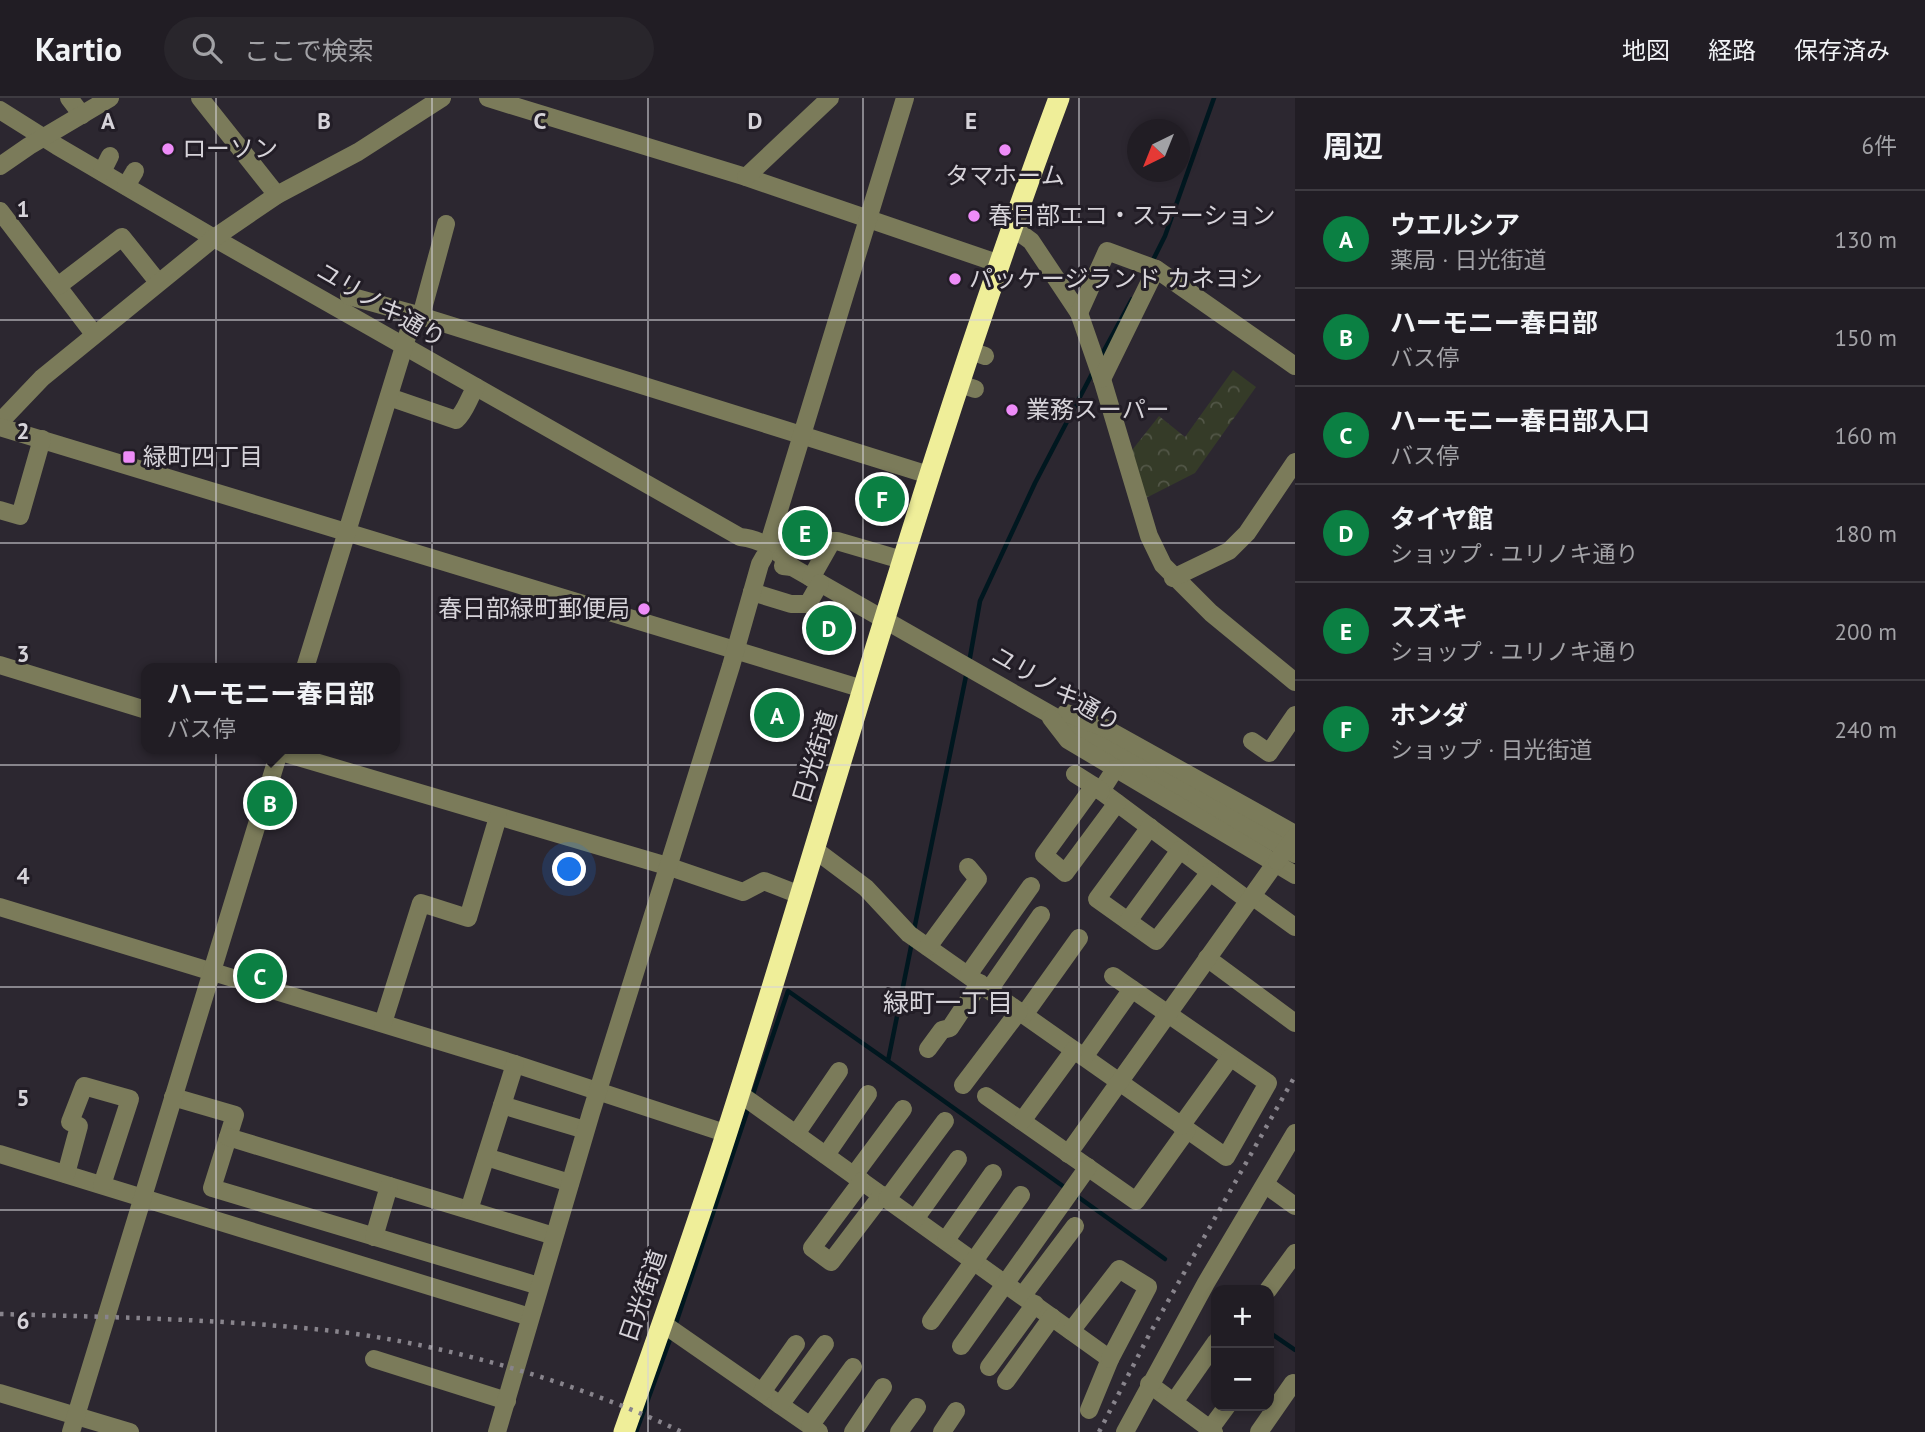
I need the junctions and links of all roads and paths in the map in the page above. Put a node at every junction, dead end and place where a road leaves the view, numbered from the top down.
1 (69, 98) edge
2 (200, 98) edge
3 (442, 98) edge
4 (488, 98) edge
5 (830, 98) edge
6 (905, 98) edge
7 (1059, 98) edge
8 (105, 103) edge
9 (0, 110) edge
10 (82, 115) junction
11 (43, 138) junction
12 (0, 166) edge
13 (135, 170) dead end
14 (746, 177) junction
15 (126, 187) junction
16 (277, 195) junction
17 (0, 211) edge
18 (867, 217) junction
19 (446, 224) dead end
20 (1012, 227) junction
21 (214, 238) junction
22 (1000, 264) junction
23 (1151, 267) junction
24 (158, 282) junction
25 (58, 286) junction
26 (349, 296) dead end
27 (1079, 313) junction
28 (417, 315) junction
29 (94, 334) junction
30 (405, 347) junction
31 (1295, 366) edge
32 (1099, 371) junction
33 (475, 387) junction
34 (390, 397) junction
35 (0, 424) edge
36 (803, 435) junction
37 (42, 439) junction
38 (1295, 463) edge
39 (929, 475) junction
40 (0, 510) edge
41 (348, 531) junction
42 (766, 551) junction
43 (902, 560) junction
44 (1173, 578) junction
45 (816, 581) junction
46 (752, 592) junction
47 (883, 619) junction
48 (736, 650) junction
49 (307, 663) edge
50 (0, 665) edge
51 (1295, 682) edge
52 (863, 689) junction
53 (141, 708) edge
54 (1045, 710) junction
55 (1295, 715) edge
56 (1252, 741) dead end
57 (276, 754) edge
58 (290, 754) edge
59 (1115, 769) junction
60 (1075, 774) dead end
61 (1098, 788) junction
62 (1117, 803) junction
63 (498, 817) junction
64 (1150, 827) junction
65 (1295, 836) edge
66 (814, 849) junction
67 (1181, 850) junction
68 (1295, 854) edge
69 (1276, 862) junction
70 (667, 866) junction
71 (968, 867) dead end
72 (1210, 872) junction
73 (1295, 875) edge
74 (1031, 886) dead end
75 (800, 895) junction
76 (1250, 898) junction
77 (0, 907) edge
78 (1041, 915) dead end
79 (1128, 921) junction
80 (1295, 927) edge
81 (1079, 938) dead end
82 (928, 947) junction
83 (1208, 958) junction
84 (212, 971) junction
85 (1113, 976) dead end
86 (979, 983) junction
87 (1132, 989) junction
88 (1021, 1013) junction
89 (1168, 1014) junction
90 (383, 1023) junction
91 (1295, 1023) edge
92 (928, 1049) dead end
93 (1079, 1054) junction
94 (1230, 1058) junction
95 (514, 1064) junction
96 (839, 1071) dead end
97 (1119, 1082) junction
98 (963, 1086) dead end
99 (597, 1091) junction
100 (868, 1094) dead end
101 (738, 1096) junction
102 (986, 1096) dead end
103 (173, 1097) junction
104 (502, 1105) junction
105 (902, 1109) dead end
106 (945, 1121) dead end
107 (1022, 1121) junction
108 (1184, 1128) junction
109 (585, 1130) junction
110 (725, 1133) junction
111 (1295, 1133) edge
112 (796, 1134) junction
113 (228, 1137) junction
114 (0, 1154) edge
115 (1068, 1154) junction
116 (826, 1156) junction
117 (486, 1157) junction
118 (958, 1159) dead end
119 (1088, 1167) junction
120 (993, 1173) dead end
121 (66, 1174) junction
122 (858, 1178) junction
123 (570, 1183) junction
124 (102, 1185) junction
125 (1266, 1185) junction
126 (389, 1186) junction
127 (1021, 1195) dead end
128 (885, 1197) junction
129 (142, 1198) junction
130 (1292, 1198) edge
131 (469, 1210) junction
132 (915, 1219) junction
133 (1075, 1226) dead end
134 (374, 1237) junction
135 (554, 1237) junction
136 (946, 1240) junction
137 (1295, 1253) edge
138 (975, 1261) junction
139 (1006, 1283) junction
140 (1272, 1285) edge
141 (539, 1286) junction
142 (1029, 1300) junction
143 (530, 1317) junction
144 (1052, 1317) junction
145 (931, 1321) dead end
146 (662, 1323) junction
147 (1071, 1331) junction
148 (796, 1344) dead end
149 (825, 1344) dead end
150 (961, 1346) dead end
151 (1212, 1348) edge
152 (374, 1359) dead end
153 (1110, 1359) junction
154 (853, 1367) dead end
155 (989, 1367) dead end
156 (1006, 1381) dead end
157 (1293, 1383) edge
158 (1149, 1384) junction
159 (883, 1387) dead end
160 (762, 1392) junction
161 (0, 1393) edge
162 (507, 1401) junction
163 (1174, 1402) junction
164 (780, 1405) junction
165 (917, 1407) dead end
166 (1089, 1410) dead end
167 (956, 1411) dead end
168 (1222, 1411) edge
169 (74, 1424) edge
170 (815, 1429) edge
171 (1204, 1429) edge
172 (130, 1432) edge
173 (498, 1432) edge
174 (624, 1432) edge
175 (853, 1432) edge
176 (899, 1432) edge
177 (942, 1432) edge
178 (1125, 1432) edge
179 (1259, 1432) edge

1 - 10 street
2 - 16 street
3 - 16 street
4 - 14 street
5 - 14 street
6 - 18 street
7 - 20 highway, 日光街道
8 - 10 street
9 - 11 street, ユリノキ通り
10 - 11 street
11 - 12 street
11 - 15 street, ユリノキ通り
13 - 15 street
14 - 18 street
15 - 21 street, ユリノキ通り
16 - 21 street
17 - 25 street
18 - 22 street
18 - 36 street
19 - 28 street
20 - 22 highway, 日光街道
20 - 27 street
21 - 24 street
21 - 30 street, ユリノキ通り
22 - 39 highway, 日光街道
23 - 27 street
23 - 31 street
23 - 32 street
24 - 25 street
24 - 29 street
25 - 29 street
26 - 28 street
27 - 32 street
28 - 30 street
28 - 36 street
29 - 35 street
30 - 33 street, ユリノキ通り
30 - 34 street
32 - 44 street
33 - 34 street
33 - 42 street, ユリノキ通り
34 - 41 street
35 - 37 street
36 - 39 street
36 - 42 street
37 - 40 street
37 - 41 street
38 - 44 street
39 - 43 highway, 日光街道
41 - 48 street
41 - 49 street
42 - 45 street, ユリノキ通り
42 - 46 street
43 - 45 street
43 - 47 highway, 日光街道
44 - 51 street
45 - 46 street
45 - 47 street, ユリノキ通り
46 - 48 street
47 - 52 highway, 日光街道
47 - 54 street, ユリノキ通り
48 - 52 street
48 - 70 street
50 - 53 street
52 - 66 highway, 日光街道
54 - 59 street
54 - 65 street
54 - 68 street, ユリノキ通り
55 - 56 street
57 - 84 street
58 - 63 street
59 - 61 street
59 - 69 street
60 - 61 street
61 - 62 street
61 - 62 street
62 - 64 street
63 - 70 street
63 - 90 street
64 - 67 street
64 - 79 street
65 - 69 street, bridge
66 - 75 highway, 日光街道
66 - 82 street
67 - 72 street
67 - 79 street
69 - 73 street
69 - 76 street
70 - 75 street
70 - 99 street
71 - 82 street
72 - 76 street
72 - 79 street
74 - 86 street
75 - 101 highway, 日光街道
76 - 80 street
76 - 83 street
77 - 84 street
78 - 86 street
81 - 88 street
82 - 86 street
83 - 89 street
83 - 91 street
84 - 90 street
84 - 103 street
85 - 87 street
86 - 88 street
86 - 92 street
87 - 89 street
87 - 93 street
88 - 93 street
88 - 98 street
89 - 94 street
89 - 97 street
90 - 95 street
93 - 97 street
93 - 107 street
94 - 108 street
94 - 108 street
95 - 99 street
95 - 104 street
96 - 112 street
97 - 108 street
97 - 115 street
99 - 109 street
99 - 110 street
100 - 116 street
101 - 110 highway, 日光街道
101 - 112 street
102 - 107 street
103 - 113 street
103 - 129 street
104 - 109 street
104 - 117 street
105 - 122 street
106 - 128 street
107 - 115 street
108 - 119 street
109 - 123 street
110 - 146 highway, 日光街道
111 - 125 street
112 - 116 street
113 - 126 street
113 - 134 street
114 - 121 street
115 - 119 street
116 - 122 street
117 - 123 street
117 - 131 street
118 - 132 street
119 - 139 street
120 - 136 street
121 - 124 street
121 - 124 street
122 - 128 street
122 - 128 street
123 - 135 street
124 - 129 street
125 - 130 street
125 - 158 street
126 - 131 street
126 - 134 street
127 - 138 street
128 - 132 street
129 - 143 street
129 - 169 street
131 - 135 street
132 - 136 street
133 - 142 street
134 - 141 street
135 - 141 street
136 - 138 street
137 - 140 street
138 - 139 street
138 - 145 street
139 - 142 street
139 - 150 street
141 - 143 street
142 - 144 street
142 - 155 street
143 - 162 street
144 - 147 street
144 - 156 street
146 - 160 street
146 - 174 highway, 日光街道
147 - 153 street
147 - 153 street
148 - 160 street
149 - 164 street
151 - 163 street
152 - 162 street
153 - 166 street
154 - 170 street
157 - 179 street
158 - 163 street
158 - 178 street
159 - 175 street
160 - 164 street
161 - 169 street
162 - 173 street
163 - 171 street
164 - 170 street
165 - 176 street
167 - 177 street
168 - 171 street
169 - 172 street

